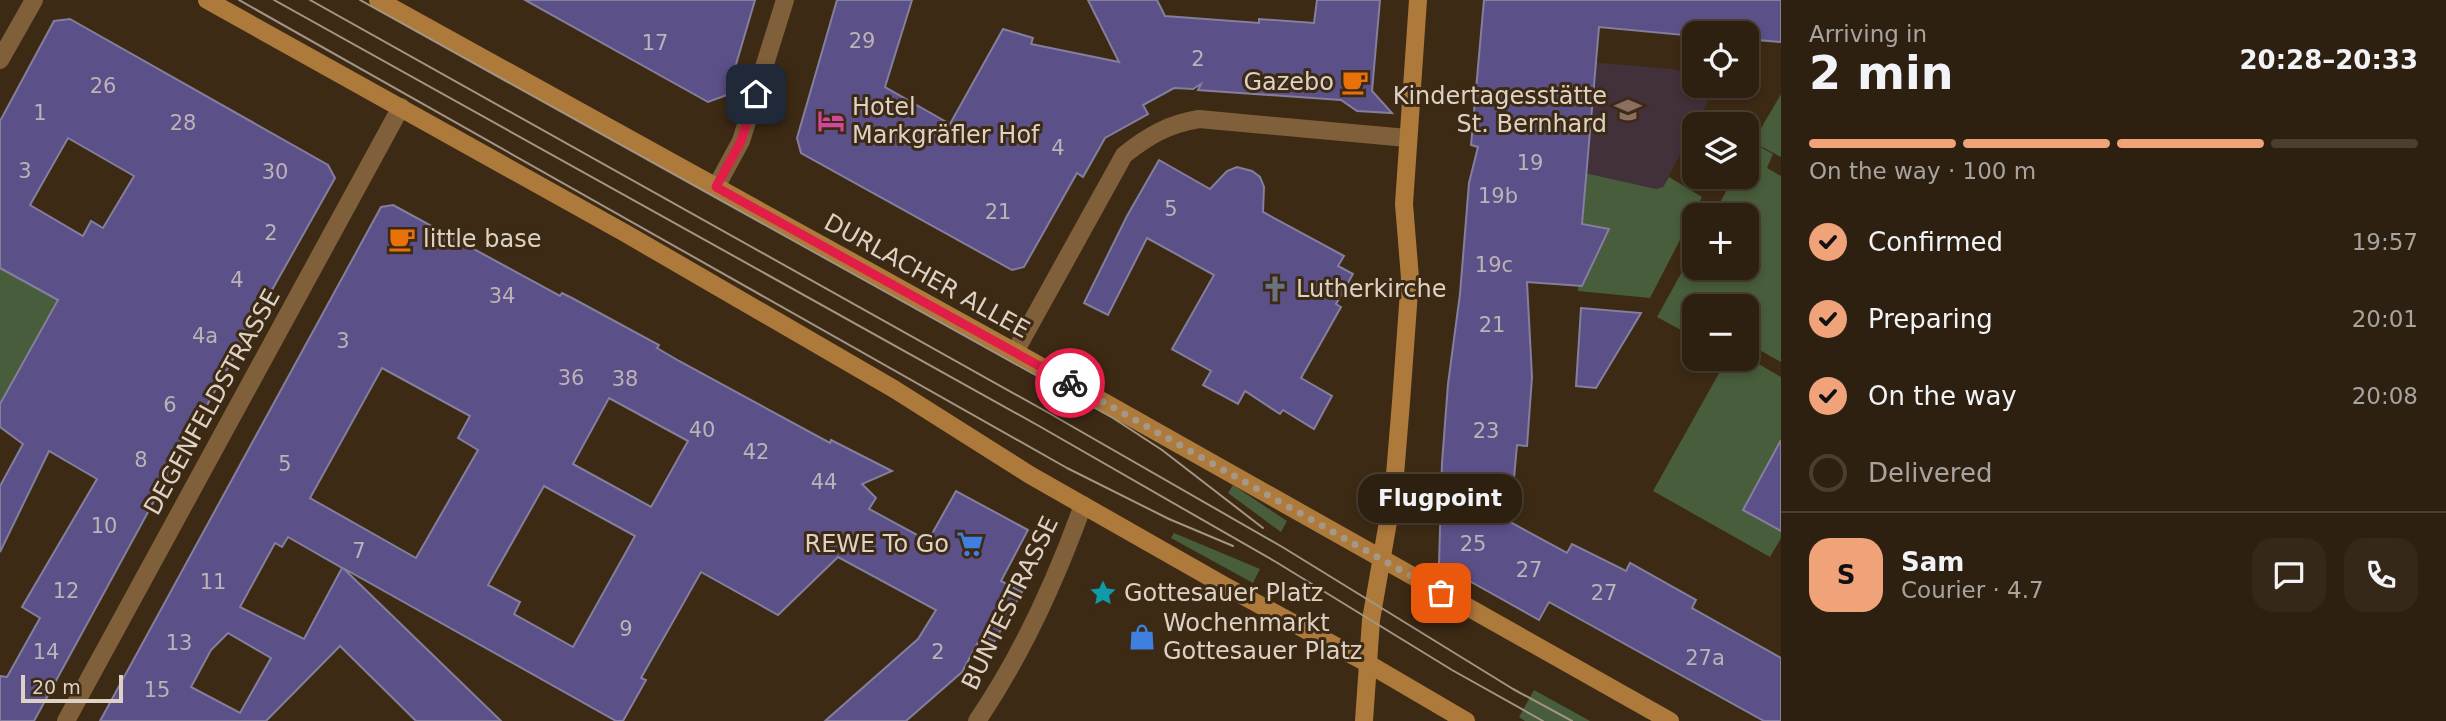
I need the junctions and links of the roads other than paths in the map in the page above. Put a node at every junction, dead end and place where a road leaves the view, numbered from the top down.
1 (34, 0) edge
2 (207, 0) edge
3 (378, 0) edge
4 (785, 0) edge
5 (1418, 0) edge
6 (0, 60) edge
7 (401, 107) junction
8 (1407, 138) junction
9 (716, 187) junction
10 (1015, 352) junction
11 (1083, 505) junction
12 (1380, 559) junction
13 (1367, 663) junction
14 (66, 721) edge
15 (977, 721) edge
16 (1364, 721) edge
17 (1466, 721) edge
18 (1670, 721) edge

1 - 6 street
2 - 7 main road
3 - 9 main road, DURLACHER ALLEE
4 - 9 street
5 - 8 main road
7 - 11 main road
7 - 14 street, DEGENFELDSTRASSE
8 - 10 street
8 - 12 main road
9 - 10 main road, DURLACHER ALLEE
10 - 12 main road, DURLACHER ALLEE
11 - 13 main road
11 - 15 street, BUNTESTRASSE
12 - 13 main road
12 - 18 main road, DURLACHER ALLEE
13 - 16 main road
13 - 17 main road

